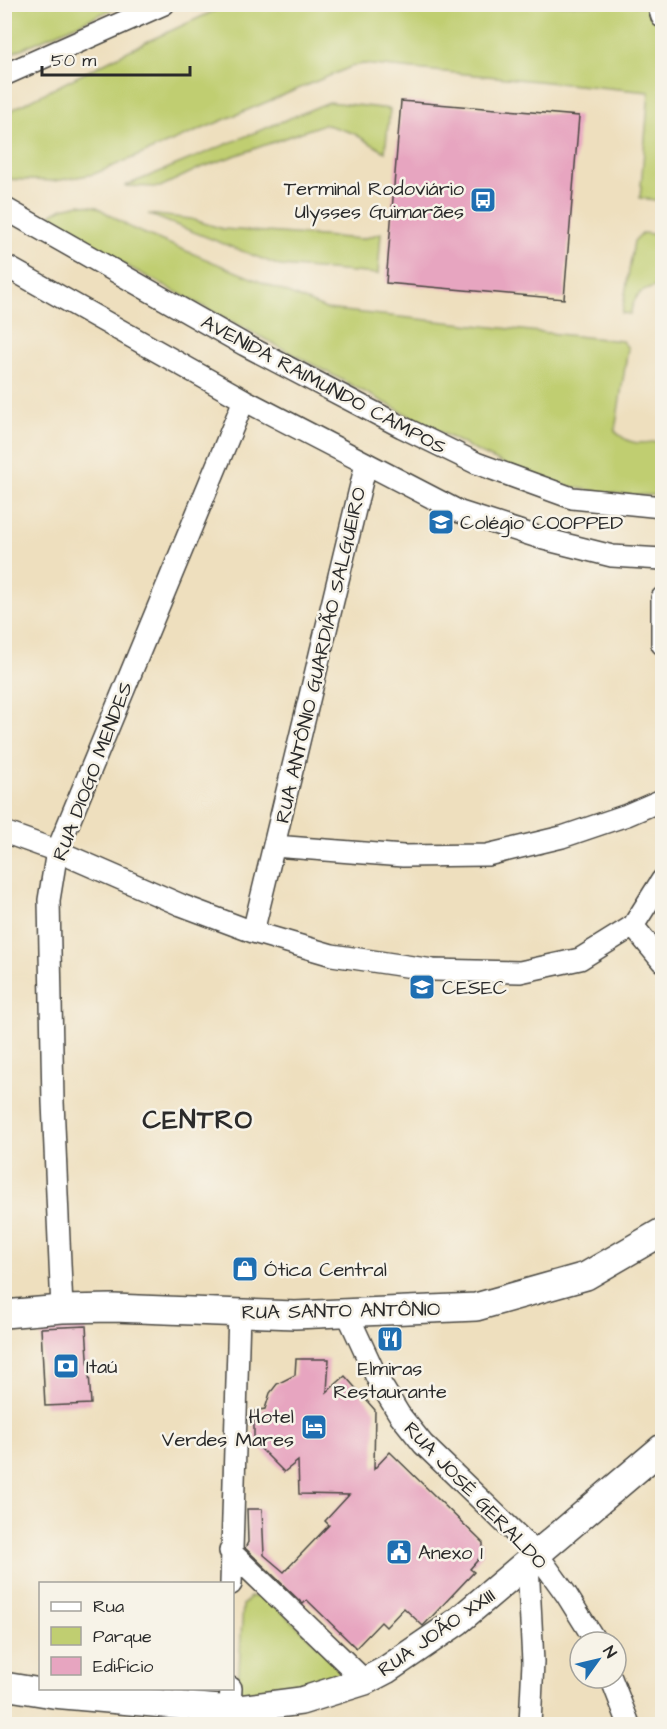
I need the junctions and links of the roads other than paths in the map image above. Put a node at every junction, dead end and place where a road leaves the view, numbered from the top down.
1 (164, 4) edge
2 (657, 4) edge
3 (663, 17) edge
4 (8, 77) edge
5 (4, 207) edge
6 (4, 265) edge
7 (244, 400) junction
8 (366, 464) junction
9 (663, 507) edge
10 (663, 559) edge
11 (663, 598) edge
12 (663, 644) edge
13 (663, 800) edge
14 (4, 832) edge
15 (274, 846) junction
16 (57, 851) junction
17 (663, 880) edge
18 (633, 926) junction
19 (253, 932) junction
20 (663, 961) edge
21 (662, 1233) edge
22 (62, 1309) junction
23 (239, 1313) junction
24 (347, 1313) junction
25 (4, 1314) edge
26 (663, 1448) edge
27 (230, 1551) junction
28 (533, 1558) junction
29 (231, 1582) edge
30 (588, 1630) edge
31 (364, 1681) junction
32 (4, 1686) edge
33 (616, 1690) edge
34 (230, 1708) edge
35 (530, 1725) edge
36 (629, 1725) edge

1 - 4 street
2 - 3 street
5 - 9 street, AVENIDA RAIMUNDO CAMPOS
6 - 7 street
7 - 8 street
7 - 16 street, RUA DIOGO MENDES
8 - 10 street
8 - 15 street, RUA ANTÔNIO GUARDIÃO SALGUEIRO
11 - 12 street
13 - 15 street, RUA ANTÔNIO GUARDIÃO SALGUEIRO
14 - 16 street
15 - 19 street, RUA ANTÔNIO GUARDIÃO SALGUEIRO
16 - 19 street
16 - 22 street, RUA DIOGO MENDES
17 - 18 street
18 - 19 street
18 - 20 street
21 - 24 main road, RUA SANTO ANTÔNIO
22 - 23 main road, RUA SANTO ANTÔNIO
22 - 25 main road, RUA SANTO ANTÔNIO
23 - 24 main road, RUA SANTO ANTÔNIO
23 - 27 street
24 - 28 street, RUA JOSÉ GERALDO
26 - 28 main road, RUA JOÃO XXIII
27 - 29 street
27 - 31 street
28 - 30 street, RUA JOSÉ GERALDO
28 - 31 main road, RUA JOÃO XXIII
28 - 35 street
31 - 34 main road, RUA JOÃO XXIII
32 - 34 main road, RUA JOÃO XXIII
33 - 36 street

